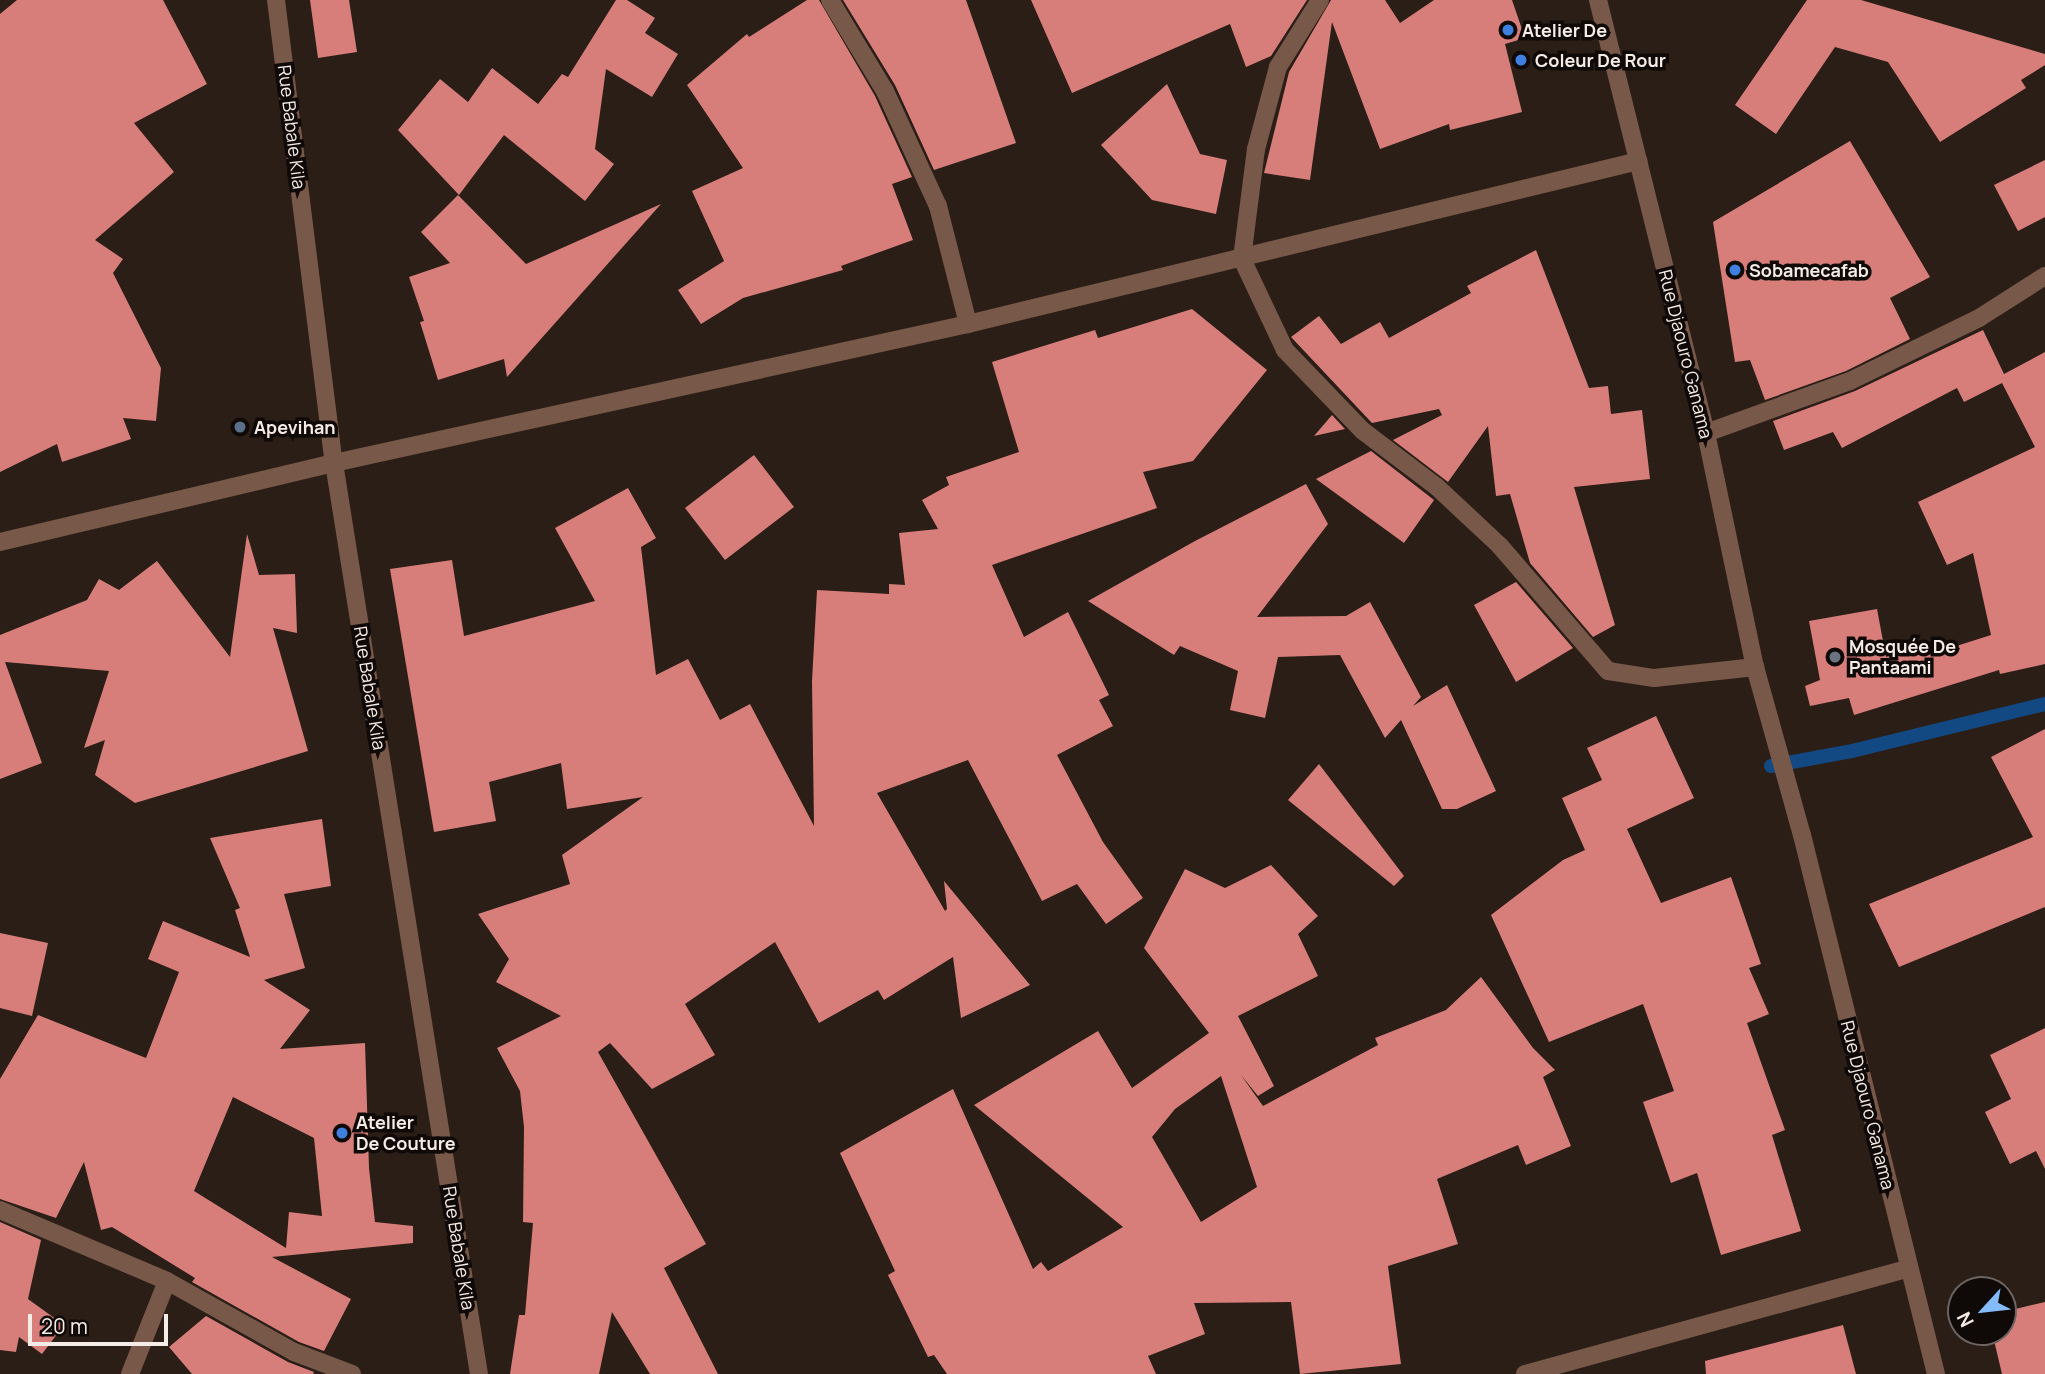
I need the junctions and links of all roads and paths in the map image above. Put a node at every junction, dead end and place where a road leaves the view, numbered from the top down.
1 (276, 0) edge
2 (830, 0) edge
3 (1320, 0) edge
4 (1598, 0) edge
5 (1638, 161) junction
6 (1242, 259) junction
7 (2045, 276) edge
8 (968, 324) junction
9 (1706, 433) junction
10 (334, 463) junction
11 (0, 542) edge
12 (1755, 667) junction
13 (0, 1210) edge
14 (1909, 1268) junction
15 (167, 1281) junction
16 (130, 1374) edge
17 (352, 1374) edge
18 (479, 1374) edge
19 (1525, 1374) edge
20 (1936, 1374) edge

1 - 10 street, Rue Babale Kila
2 - 8 street
3 - 6 street
4 - 5 street, Rue Djaouro Ganama
5 - 6 street
5 - 9 street, Rue Djaouro Ganama
6 - 8 street
6 - 12 street
7 - 9 street
8 - 10 street
9 - 12 street, Rue Djaouro Ganama
10 - 11 street
10 - 18 street, Rue Babale Kila
12 - 14 street, Rue Djaouro Ganama
13 - 15 street
14 - 19 street
14 - 20 street, Rue Djaouro Ganama
15 - 16 street
15 - 17 street

